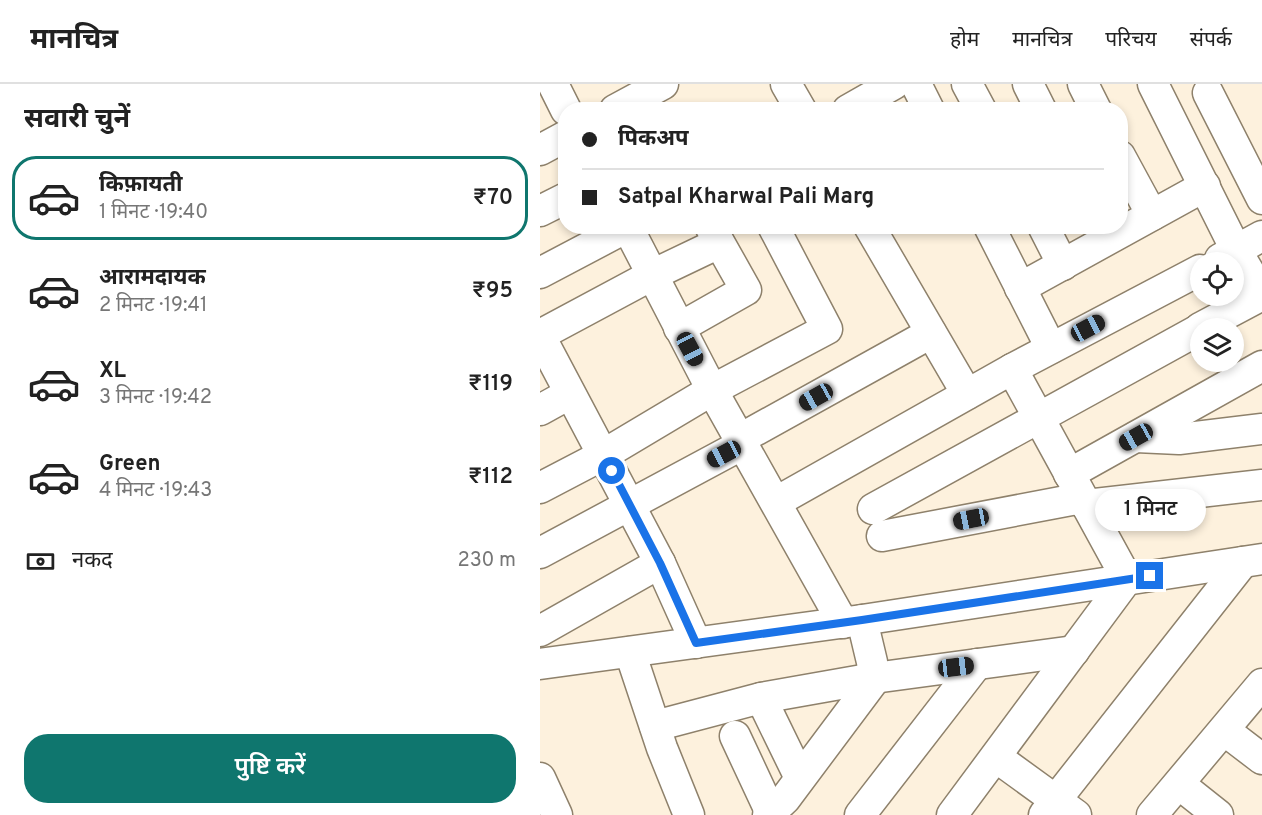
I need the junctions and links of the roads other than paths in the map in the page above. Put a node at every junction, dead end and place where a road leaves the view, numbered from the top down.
1 (663, 84) edge
2 (786, 84) edge
3 (916, 84) edge
4 (967, 84) edge
5 (1028, 84) edge
6 (1083, 84) edge
7 (1153, 84) edge
8 (880, 87) edge
9 (1208, 93) dead end
10 (630, 102) edge
11 (796, 102) edge
12 (859, 102) edge
13 (925, 102) edge
14 (977, 102) edge
15 (1037, 102) edge
16 (1092, 102) edge
17 (558, 140) edge
18 (540, 150) edge
19 (1128, 171) edge
20 (1205, 186) junction
21 (1262, 199) edge
22 (558, 202) edge
23 (540, 211) edge
24 (1152, 215) junction
25 (1128, 224) edge
26 (615, 234) edge
27 (632, 234) edge
28 (778, 234) edge
29 (874, 234) edge
30 (993, 234) edge
31 (1047, 234) edge
32 (1105, 234) edge
33 (714, 235) edge
34 (1262, 236) edge
35 (1224, 252) edge
36 (1232, 252) edge
37 (1064, 265) junction
38 (540, 273) edge
39 (652, 275) junction
40 (1190, 275) edge
41 (1244, 276) edge
42 (1020, 288) junction
43 (1262, 294) edge
44 (1219, 318) edge
45 (680, 328) junction
46 (931, 333) junction
47 (1190, 334) edge
48 (540, 336) edge
49 (1051, 348) junction
50 (1262, 366) edge
51 (1012, 369) junction
52 (712, 390) junction
53 (569, 394) junction
54 (967, 394) junction
55 (540, 410) edge
56 (1038, 417) junction
57 (1262, 429) edge
58 (1136, 437) junction
59 (741, 442) junction
60 (603, 455) junction
61 (1262, 485) edge
62 (540, 488) edge
63 (1079, 492) junction
64 (776, 501) junction
65 (630, 505) junction
66 (540, 553) edge
67 (1253, 560) edge
68 (660, 563) junction
69 (1127, 579) junction
70 (853, 621) junction
71 (540, 631) edge
72 (696, 643) junction
73 (1074, 651) junction
74 (630, 652) junction
75 (540, 664) edge
76 (977, 664) junction
77 (874, 678) junction
78 (1262, 684) edge
79 (761, 698) junction
80 (656, 726) junction
81 (1224, 730) junction
82 (735, 736) dead end
83 (996, 757) junction
84 (1262, 759) edge
85 (540, 778) edge
86 (1179, 784) junction
87 (783, 804) edge
88 (1059, 810) edge
89 (556, 814) edge
90 (689, 815) edge
91 (860, 815) edge
92 (952, 815) edge
93 (1152, 815) edge
94 (1218, 815) edge

1 - 10 street
2 - 11 street
3 - 13 street
4 - 14 street
5 - 15 street
6 - 16 street
7 - 20 street
8 - 12 street
9 - 21 street
17 - 18 street
19 - 24 street
20 - 24 street
20 - 35 street
22 - 23 street
24 - 25 street
26 - 38 street
27 - 39 street
28 - 52 street
29 - 46 street
30 - 42 street
31 - 37 street
32 - 37 street
33 - 39 street
33 - 45 street
34 - 36 street
37 - 42 street
39 - 45 street
39 - 48 street
40 - 49 street
41 - 43 street
42 - 49 street
43 - 44 street
45 - 52 street
46 - 54 street
46 - 59 street
47 - 56 street
48 - 53 street
49 - 51 street
50 - 58 street
51 - 54 street
51 - 56 street
52 - 59 street
52 - 60 street
53 - 55 street
53 - 60 street
54 - 64 street
56 - 63 street
56 - 63 street
57 - 58 street
58 - 63 street
59 - 64 street
59 - 65 street
60 - 62 street
60 - 65 street
61 - 63 street
63 - 69 street
64 - 70 street
65 - 66 street
65 - 68 street
67 - 69 street
67 - 88 street
68 - 71 street
68 - 72 street
69 - 70 street
69 - 73 street
70 - 72 street
70 - 77 street
72 - 74 street
73 - 76 street
73 - 83 street
74 - 75 street
74 - 80 street
76 - 77 street
76 - 91 street
77 - 79 street
77 - 87 street
78 - 81 street
79 - 80 street
79 - 87 street
80 - 90 street
81 - 84 street
81 - 86 street
82 - 87 street
83 - 88 street
83 - 92 street
85 - 89 street
86 - 93 street
86 - 94 street

